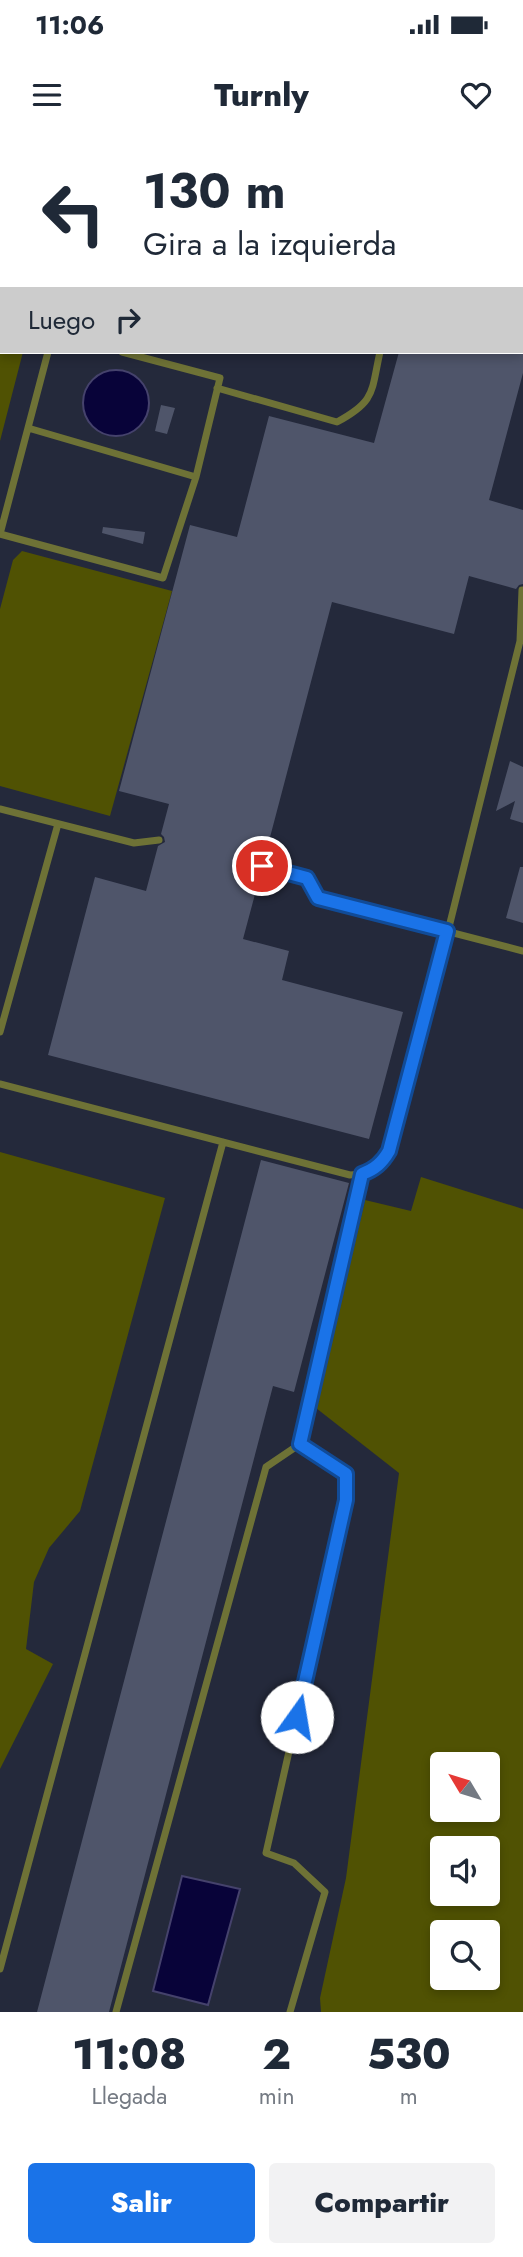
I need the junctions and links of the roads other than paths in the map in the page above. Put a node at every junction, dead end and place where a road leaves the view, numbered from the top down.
1 (47, 354) edge
2 (130, 354) edge
3 (380, 354) edge
4 (218, 388) junction
5 (28, 428) junction
6 (196, 477) junction
7 (0, 534) edge
8 (522, 590) edge
9 (0, 808) edge
10 (58, 824) junction
11 (159, 840) dead end
12 (262, 866) dead end
13 (447, 931) junction
14 (523, 951) edge
15 (0, 1032) edge
16 (0, 1084) edge
17 (223, 1142) junction
18 (362, 1174) junction
19 (300, 1444) junction
20 (0, 1969) edge
21 (116, 2012) edge
22 (290, 2012) edge

1 - 5 lane
2 - 4 lane
3 - 4 lane
4 - 6 lane
5 - 6 lane
5 - 7 lane
6 - 7 lane
8 - 13 lane
9 - 10 lane
10 - 11 lane
10 - 15 lane
12 - 13 lane
13 - 14 lane
13 - 18 lane
16 - 17 lane
17 - 18 lane
17 - 20 lane
18 - 19 lane
19 - 21 lane
19 - 22 lane

